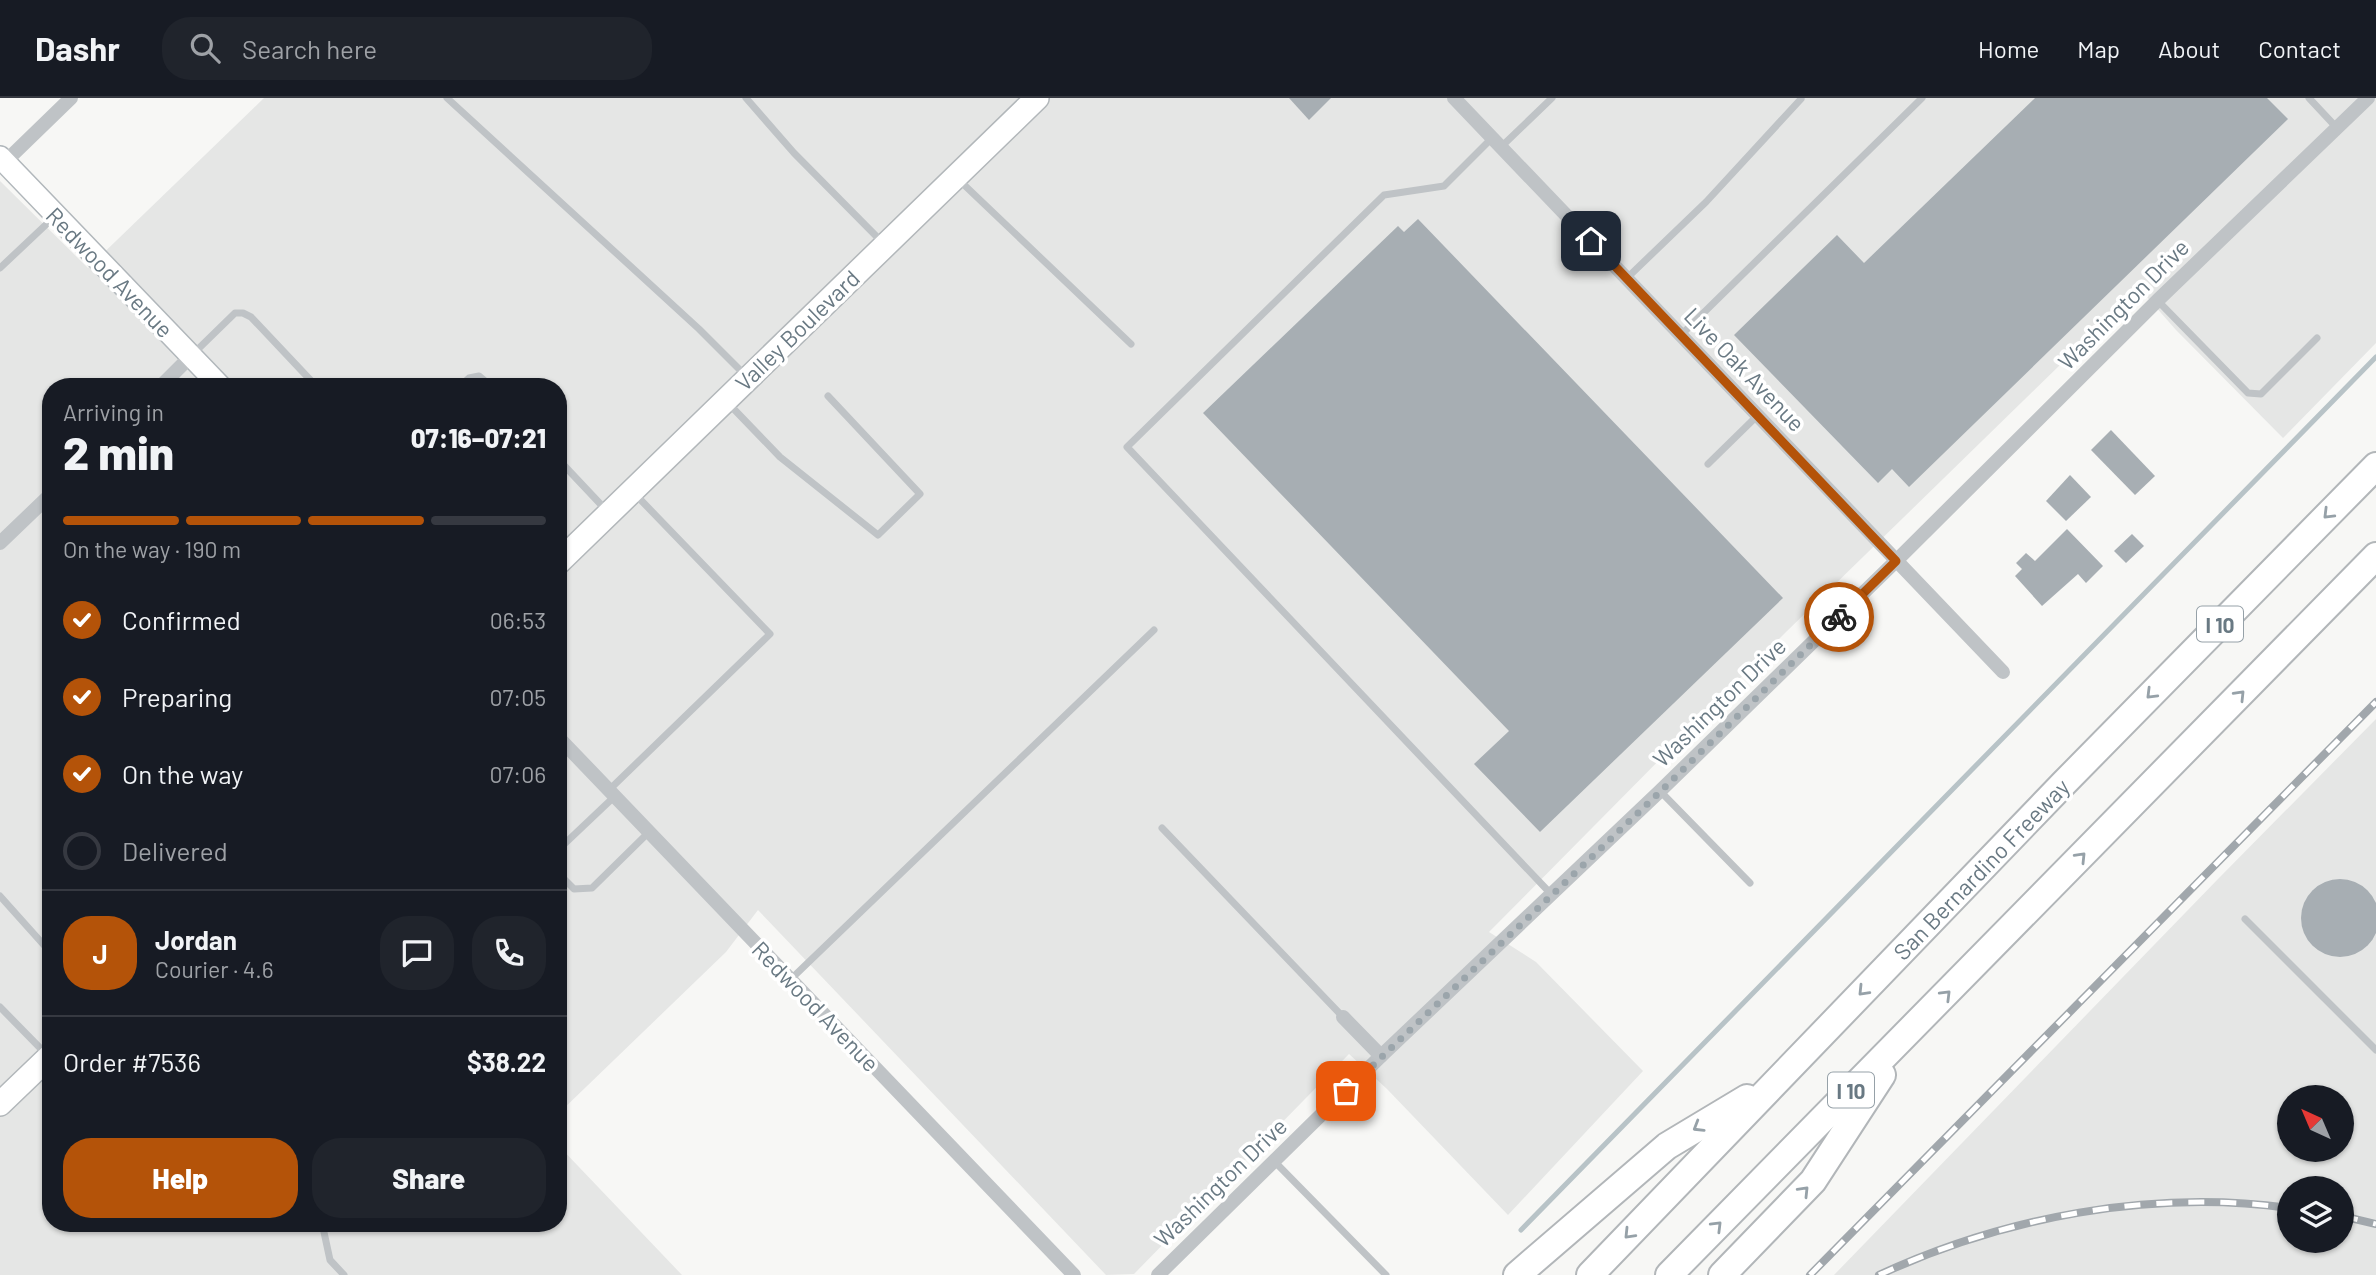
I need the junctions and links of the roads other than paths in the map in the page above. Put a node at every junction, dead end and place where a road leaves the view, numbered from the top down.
1 (71, 98) edge
2 (447, 98) edge
3 (746, 98) edge
4 (1454, 98) edge
5 (1552, 98) edge
6 (1922, 98) edge
7 (2309, 98) edge
8 (2368, 98) edge
9 (1801, 99) edge
10 (1028, 103) edge
11 (2337, 128) junction
12 (1497, 143) junction
13 (2, 159) edge
14 (956, 177) junction
15 (56, 215) junction
16 (885, 245) junction
17 (0, 268) edge
18 (1627, 278) junction
19 (2158, 300) junction
20 (1681, 335) junction
21 (2318, 338) dead end
22 (1130, 344) dead end
23 (191, 356) junction
24 (169, 378) edge
25 (212, 378) edge
26 (309, 378) edge
27 (748, 378) junction
28 (828, 396) dead end
29 (725, 400) junction
30 (1758, 416) junction
31 (1708, 464) dead end
32 (2376, 466) edge
33 (567, 468) edge
34 (632, 491) junction
35 (42, 503) edge
36 (609, 513) junction
37 (0, 543) edge
38 (567, 554) edge
39 (2376, 556) edge
40 (1896, 561) junction
41 (1154, 629) dead end
42 (2003, 672) dead end
43 (567, 749) edge
44 (1661, 791) junction
45 (612, 793) junction
46 (1161, 828) dead end
47 (649, 832) junction
48 (567, 840) edge
49 (567, 882) edge
50 (1750, 884) dead end
51 (1552, 895) junction
52 (0, 896) edge
53 (2245, 919) dead end
54 (42, 943) edge
55 (791, 980) junction
56 (0, 1007) edge
57 (1343, 1017) joint
58 (1913, 1028) junction
59 (42, 1048) edge
60 (2376, 1051) edge
61 (1381, 1056) junction
62 (42, 1064) edge
63 (1778, 1079) junction
64 (0, 1104) edge
65 (1274, 1161) junction
66 (324, 1232) edge
67 (344, 1275) edge
68 (1074, 1275) edge
69 (1158, 1275) edge
70 (1386, 1275) edge
71 (1517, 1275) edge
72 (1590, 1275) edge
73 (1669, 1275) edge
74 (1723, 1275) edge

1 - 13 street
2 - 27 lane
3 - 16 lane
4 - 12 street, Live Oak Avenue
5 - 12 lane
6 - 20 lane
7 - 11 lane
8 - 11 street, Washington Drive
9 - 18 lane
10 - 14 main road, Valley Boulevard
11 - 19 street, Washington Drive
12 - 18 street, Live Oak Avenue
12 - 51 lane
13 - 15 street, Redwood Avenue
14 - 16 main road, Valley Boulevard
14 - 22 lane
15 - 17 lane
15 - 23 street, Redwood Avenue
16 - 27 main road, Valley Boulevard
18 - 20 street, Live Oak Avenue
19 - 21 lane
19 - 40 street, Washington Drive
20 - 30 street, Live Oak Avenue
23 - 24 street
23 - 25 street, Redwood Avenue
23 - 26 lane
27 - 29 main road, Valley Boulevard
28 - 29 lane
29 - 34 main road, Valley Boulevard
30 - 31 lane
30 - 40 street, Live Oak Avenue
32 -> 63 highway, San Bernardino Freeway / I 10
33 - 36 lane
34 - 36 main road, Valley Boulevard
34 - 45 lane
35 - 37 street
36 - 38 main road, Valley Boulevard
58 -> 39 highway, I 10
40 - 42 street, Live Oak Avenue
40 - 44 street, Washington Drive
41 - 55 lane
43 - 45 street, Redwood Avenue
44 - 50 lane
44 - 51 street, Washington Drive
45 - 47 street, Redwood Avenue
45 - 48 lane
46 - 57 lane
47 - 49 lane
47 - 55 street, Redwood Avenue
51 - 61 street, Washington Drive
52 - 54 lane
53 - 60 lane
55 - 68 street, Redwood Avenue
56 - 59 lane
57 - 61 street
73 -> 58 highway, I 10
74 -> 58 highway
61 - 65 street, Washington Drive
62 - 64 main road
63 -> 71 highway
63 -> 72 highway, San Bernardino Freeway / I 10
65 - 69 street, Washington Drive
65 - 70 lane
66 - 67 lane

